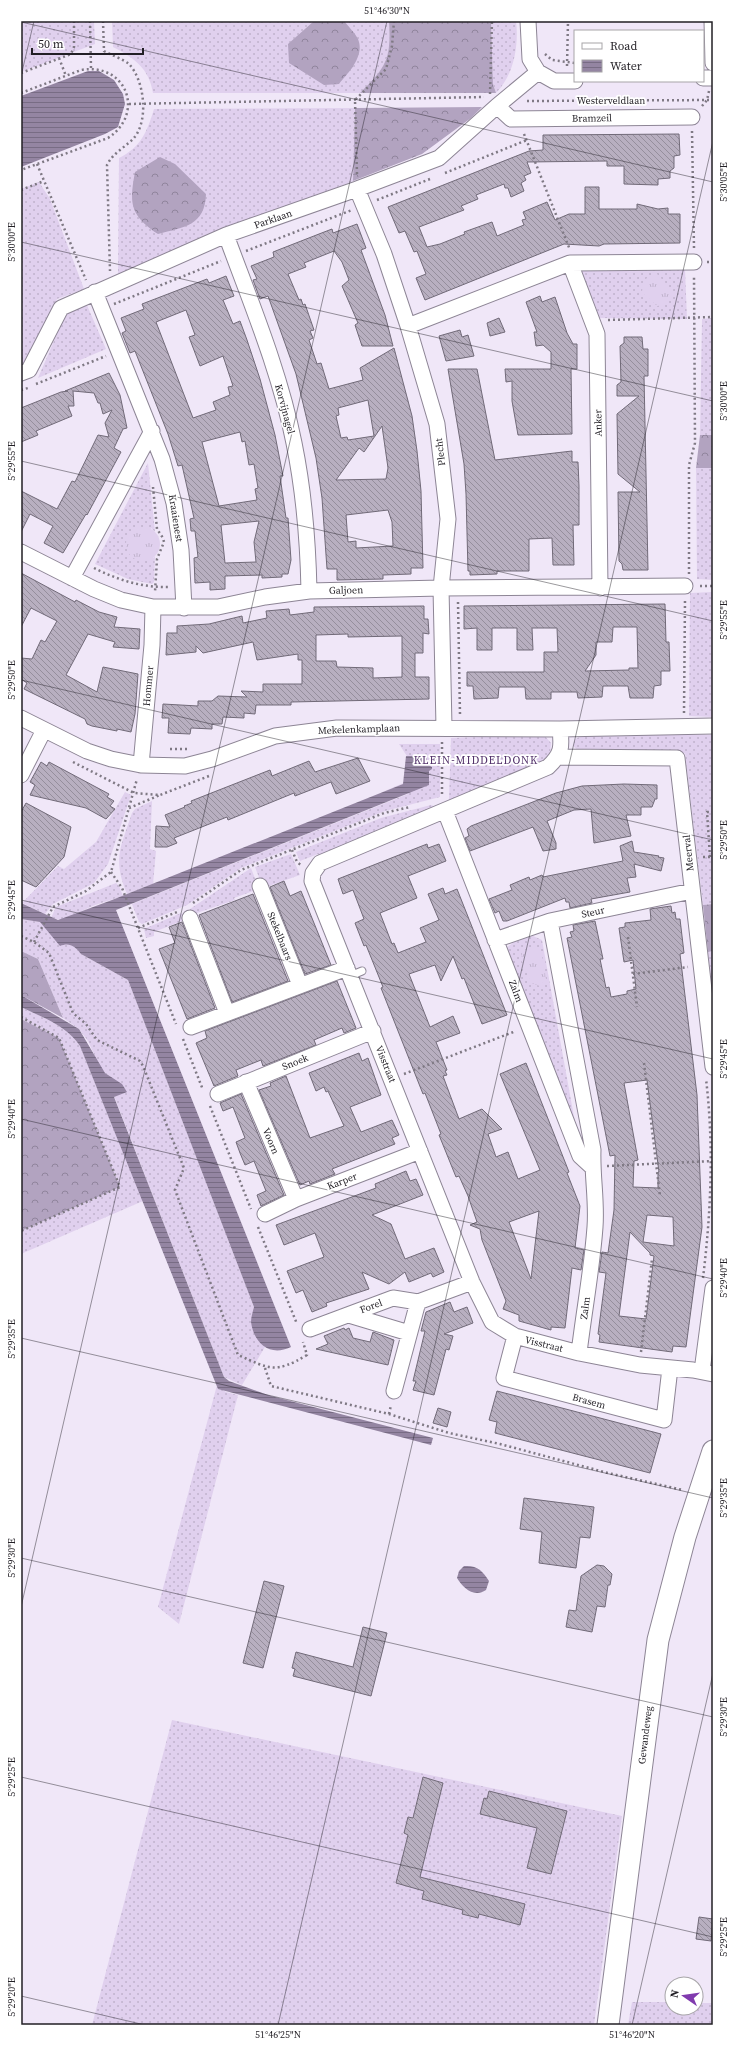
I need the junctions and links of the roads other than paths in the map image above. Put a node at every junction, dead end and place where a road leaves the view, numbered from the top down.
1 (528, 21) edge
2 (712, 21) edge
3 (713, 63) edge
4 (538, 72) junction
5 (574, 81) edge
6 (497, 106) junction
7 (692, 117) road end
8 (357, 189) junction
9 (226, 235) junction
10 (694, 262) road end
11 (570, 263) junction
12 (94, 293) junction
13 (408, 326) junction
14 (21, 373) edge
15 (152, 431) junction
16 (21, 552) edge
17 (72, 578) junction
18 (687, 582) road end
19 (441, 588) junction
20 (600, 588) junction
21 (309, 591) junction
22 (154, 607) junction
23 (184, 608) junction
24 (21, 718) edge
25 (44, 724) junction
26 (713, 726) edge
27 (560, 729) junction
28 (443, 735) junction
29 (558, 757) junction
30 (141, 765) junction
31 (21, 775) edge
32 (445, 811) junction
33 (260, 886) dead end
34 (692, 891) junction
35 (187, 911) road end
36 (550, 921) junction
37 (495, 940) junction
38 (353, 972) junction
39 (300, 986) junction
40 (227, 1013) junction
41 (377, 1029) junction
42 (184, 1032) road end
43 (709, 1072) edge
44 (246, 1082) junction
45 (211, 1093) road end
46 (426, 1159) junction
47 (592, 1167) junction
48 (296, 1199) junction
49 (258, 1218) road end
50 (708, 1285) edge
51 (478, 1288) junction
52 (418, 1302) junction
53 (349, 1315) junction
54 (306, 1331) road end
55 (409, 1333) junction
56 (515, 1336) junction
57 (579, 1353) junction
58 (670, 1368) junction
59 (708, 1373) edge
60 (394, 1391) dead end
61 (713, 1451) edge
62 (608, 2025) edge

1 - 4 street
2 - 3 street
4 - 5 street, Westerveldlaan
4 - 6 street, Parklaan
6 - 7 street, Bramzeil
6 - 8 street, Parklaan
8 - 9 street, Parklaan
8 - 13 street, Plecht
9 - 12 street, Parklaan
9 - 21 street, Korvijnagel
10 - 11 street
11 - 13 street
11 - 20 street, Anker
12 - 14 street, Parklaan
12 - 15 street, Kraaienest
13 - 19 street, Plecht
15 - 17 street
15 - 23 street, Kraaienest
16 - 17 street, Galjoen
17 - 22 street, Galjoen
18 - 20 street, Galjoen
19 - 20 street, Galjoen
19 - 21 street, Galjoen
19 - 28 street, Plecht
21 - 23 street, Galjoen
22 - 23 street, Galjoen
22 - 30 street, Hommer
24 - 25 street, Mekelenkamplaan
25 - 30 street, Mekelenkamplaan
25 - 31 street
26 - 27 street, Mekelenkamplaan
27 - 28 street, Mekelenkamplaan
27 - 29 street
28 - 30 street, Mekelenkamplaan
29 - 32 street, Visstraat
29 - 34 street, Meerval
32 - 37 street, Zalm
32 - 38 street, Visstraat
33 - 39 street, Stekelbaars
34 - 36 street, Steur
34 - 43 street, Meerval
35 - 40 street
36 - 37 street, Steur
36 - 47 street, Zalm
37 - 47 street, Zalm
38 - 39 street
38 - 41 street, Visstraat
39 - 40 street
40 - 42 street
41 - 44 street, Snoek
41 - 46 street, Visstraat
44 - 45 street, Snoek
44 - 48 street, Voorn
46 - 48 street, Karper
46 - 51 street, Visstraat
47 - 57 street, Zalm
48 - 49 street, Karper
50 - 59 street
51 - 52 street, Forel
51 - 56 street, Visstraat
52 - 53 street, Forel
52 - 55 street
53 - 54 street, Forel
53 - 55 street, Forel
55 - 60 street
56 - 57 street, Visstraat
56 - 58 street, Brasem
57 - 58 street, Visstraat
58 - 59 street, Visstraat
61 - 62 street, Gewandeweg

